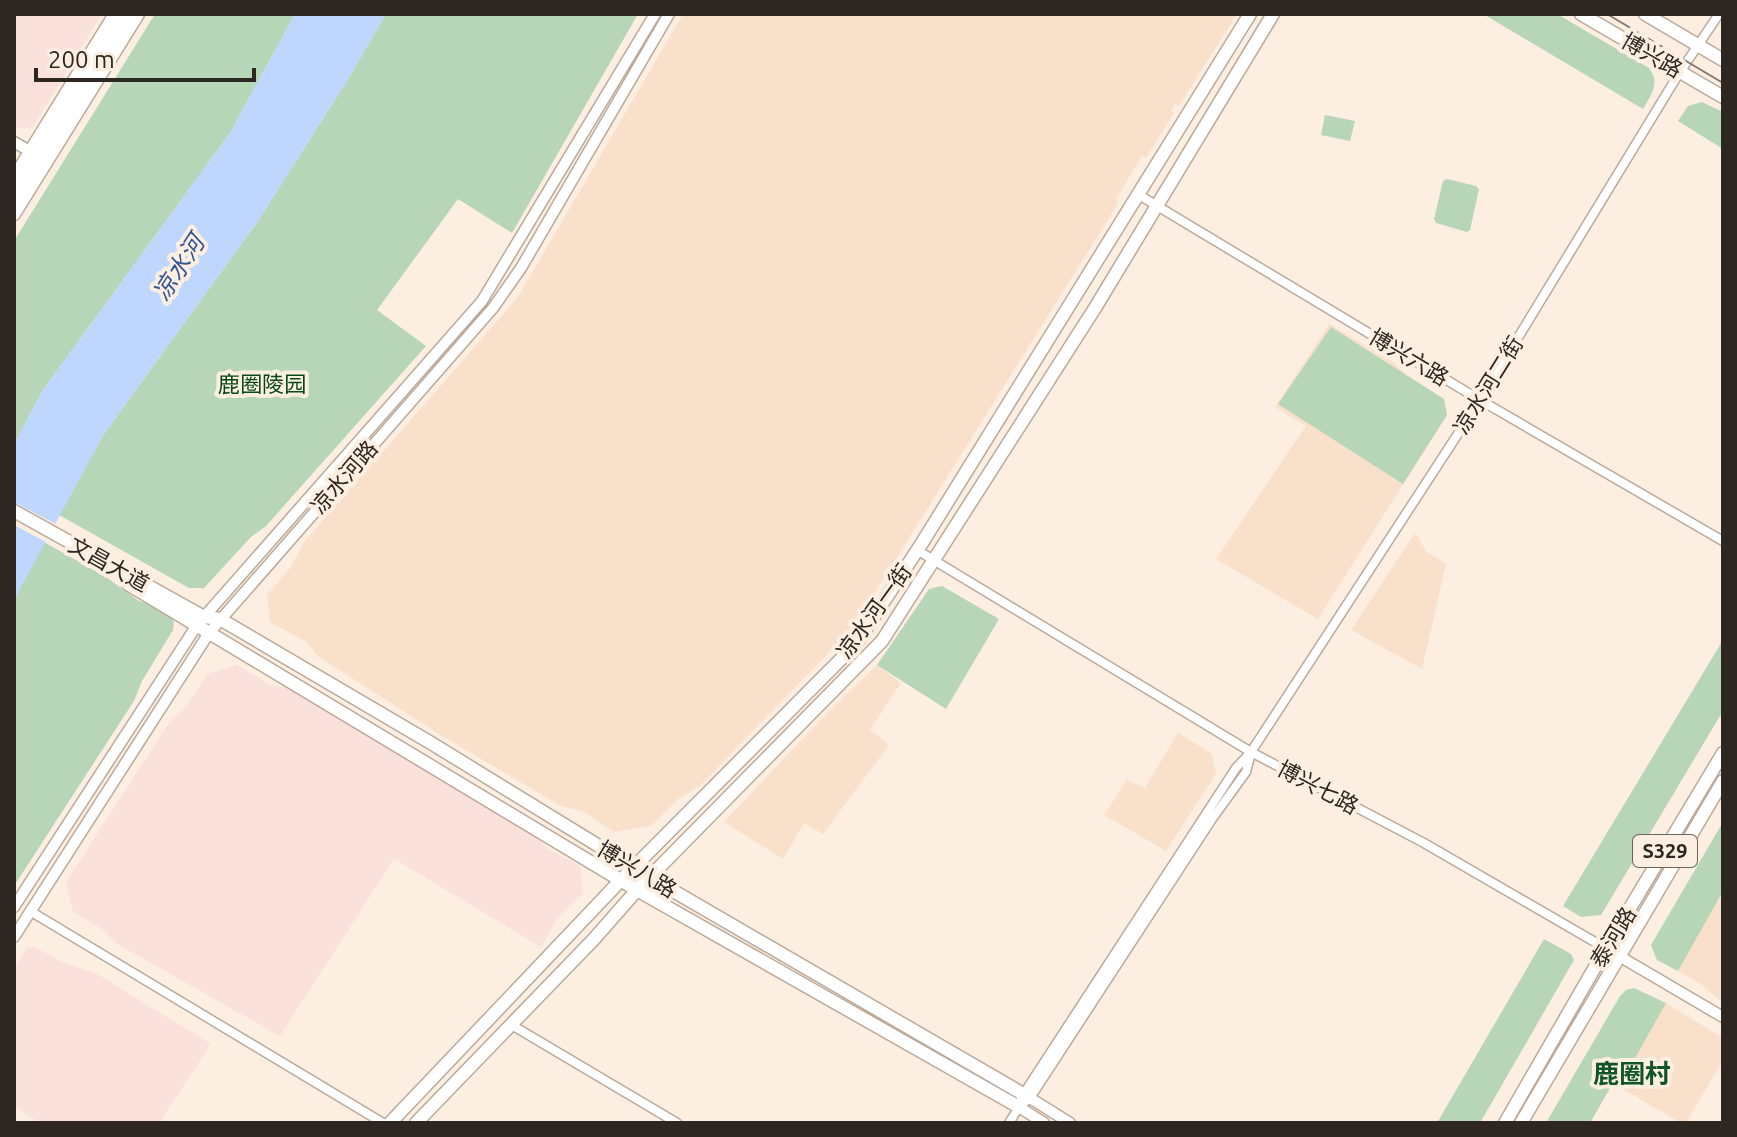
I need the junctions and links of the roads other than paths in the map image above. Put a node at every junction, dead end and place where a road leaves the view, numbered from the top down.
1 (114, 14) edge
2 (126, 14) edge
3 (138, 14) edge
4 (655, 14) edge
5 (669, 14) edge
6 (1250, 14) edge
7 (1273, 14) edge
8 (1581, 14) edge
9 (1645, 14) edge
10 (1719, 14) edge
11 (1699, 45) junction
12 (1723, 60) edge
13 (1680, 72) junction
14 (1723, 97) edge
15 (14, 142) edge
16 (34, 153) junction
17 (14, 176) edge
18 (14, 194) edge
19 (1139, 195) junction
20 (1155, 204) junction
21 (14, 214) edge
22 (1480, 400) junction
23 (14, 511) edge
24 (14, 520) edge
25 (1723, 541) edge
26 (65, 543) junction
27 (917, 550) junction
28 (934, 560) junction
29 (896, 581) junction
30 (912, 593) junction
31 (220, 619) junction
32 (201, 621) junction
33 (209, 633) junction
34 (1251, 752) junction
35 (1723, 753) edge
36 (1723, 781) edge
37 (634, 868) junction
38 (651, 878) junction
39 (621, 880) junction
40 (637, 890) junction
41 (14, 907) edge
42 (30, 911) junction
43 (14, 937) edge
44 (1606, 948) junction
45 (1619, 956) junction
46 (1723, 1017) edge
47 (510, 1024) junction
48 (1026, 1096) junction
49 (1019, 1107) junction
50 (383, 1123) edge
51 (390, 1123) edge
52 (416, 1123) edge
53 (677, 1123) edge
54 (1009, 1123) edge
55 (1044, 1123) edge
56 (1070, 1123) edge
57 (1505, 1123) edge
58 (1521, 1123) edge

1 - 16 street
2 - 16 main road
3 - 21 main road
4 - 32 street, 凉水河路
5 - 31 street, 凉水河路
6 - 19 main road, 凉水河一街
7 - 20 main road, 凉水河一街
8 - 13 main road, 博兴路
9 - 11 main road, 博兴路
10 - 11 street, 凉水河二街
11 - 12 main road, 博兴路
11 - 13 street, 凉水河二街
13 - 14 main road, 博兴路
13 - 22 street, 凉水河二街
15 - 16 street
16 - 17 street
16 - 18 main road
19 - 20 street, 博兴六路
19 - 27 main road, 凉水河一街
20 - 22 street, 博兴六路
20 - 28 main road, 凉水河一街
22 - 25 street, 博兴六路
22 - 34 street, 凉水河二街
23 - 26 main road, 文昌大道
24 - 26 main road, 文昌大道
26 - 32 main road, 文昌大道
27 - 28 street, 博兴七路
27 - 29 main road, 凉水河一街
28 - 30 main road, 凉水河一街
28 - 34 street, 博兴七路
29 - 30 main road
29 - 37 main road, 凉水河一街
30 - 38 main road, 凉水河一街
31 - 32 main road, 博兴八路
31 - 33 street, 凉水河路
31 - 37 main road, 博兴八路
32 - 33 main road, 博兴八路
32 - 41 street, 凉水河路
33 - 39 main road, 博兴八路
33 - 42 street, 凉水河路
34 - 44 street, 博兴七路
34 - 48 street, 凉水河二街
35 - 44 main road, 泰河路 / S329
36 - 45 main road, 泰河路 / S329
37 - 38 main road, 博兴八路
37 - 39 main road, 凉水河一街
38 - 40 main road, 凉水河一街
38 - 48 main road, 博兴八路
39 - 40 main road, 博兴八路
39 - 51 main road, 凉水河一街
40 - 47 main road, 凉水河一街
40 - 49 main road, 博兴八路
42 - 43 street, 凉水河路
42 - 50 street
44 - 45 street, 博兴七路
44 - 57 main road, 泰河路 / S329
45 - 46 street, 博兴七路
45 - 58 main road, 泰河路 / S329
47 - 52 main road, 凉水河一街
47 - 53 street
48 - 49 street, 凉水河二街
48 - 56 street, 博兴八路
49 - 54 street, 凉水河二街
49 - 55 street, 博兴八路

